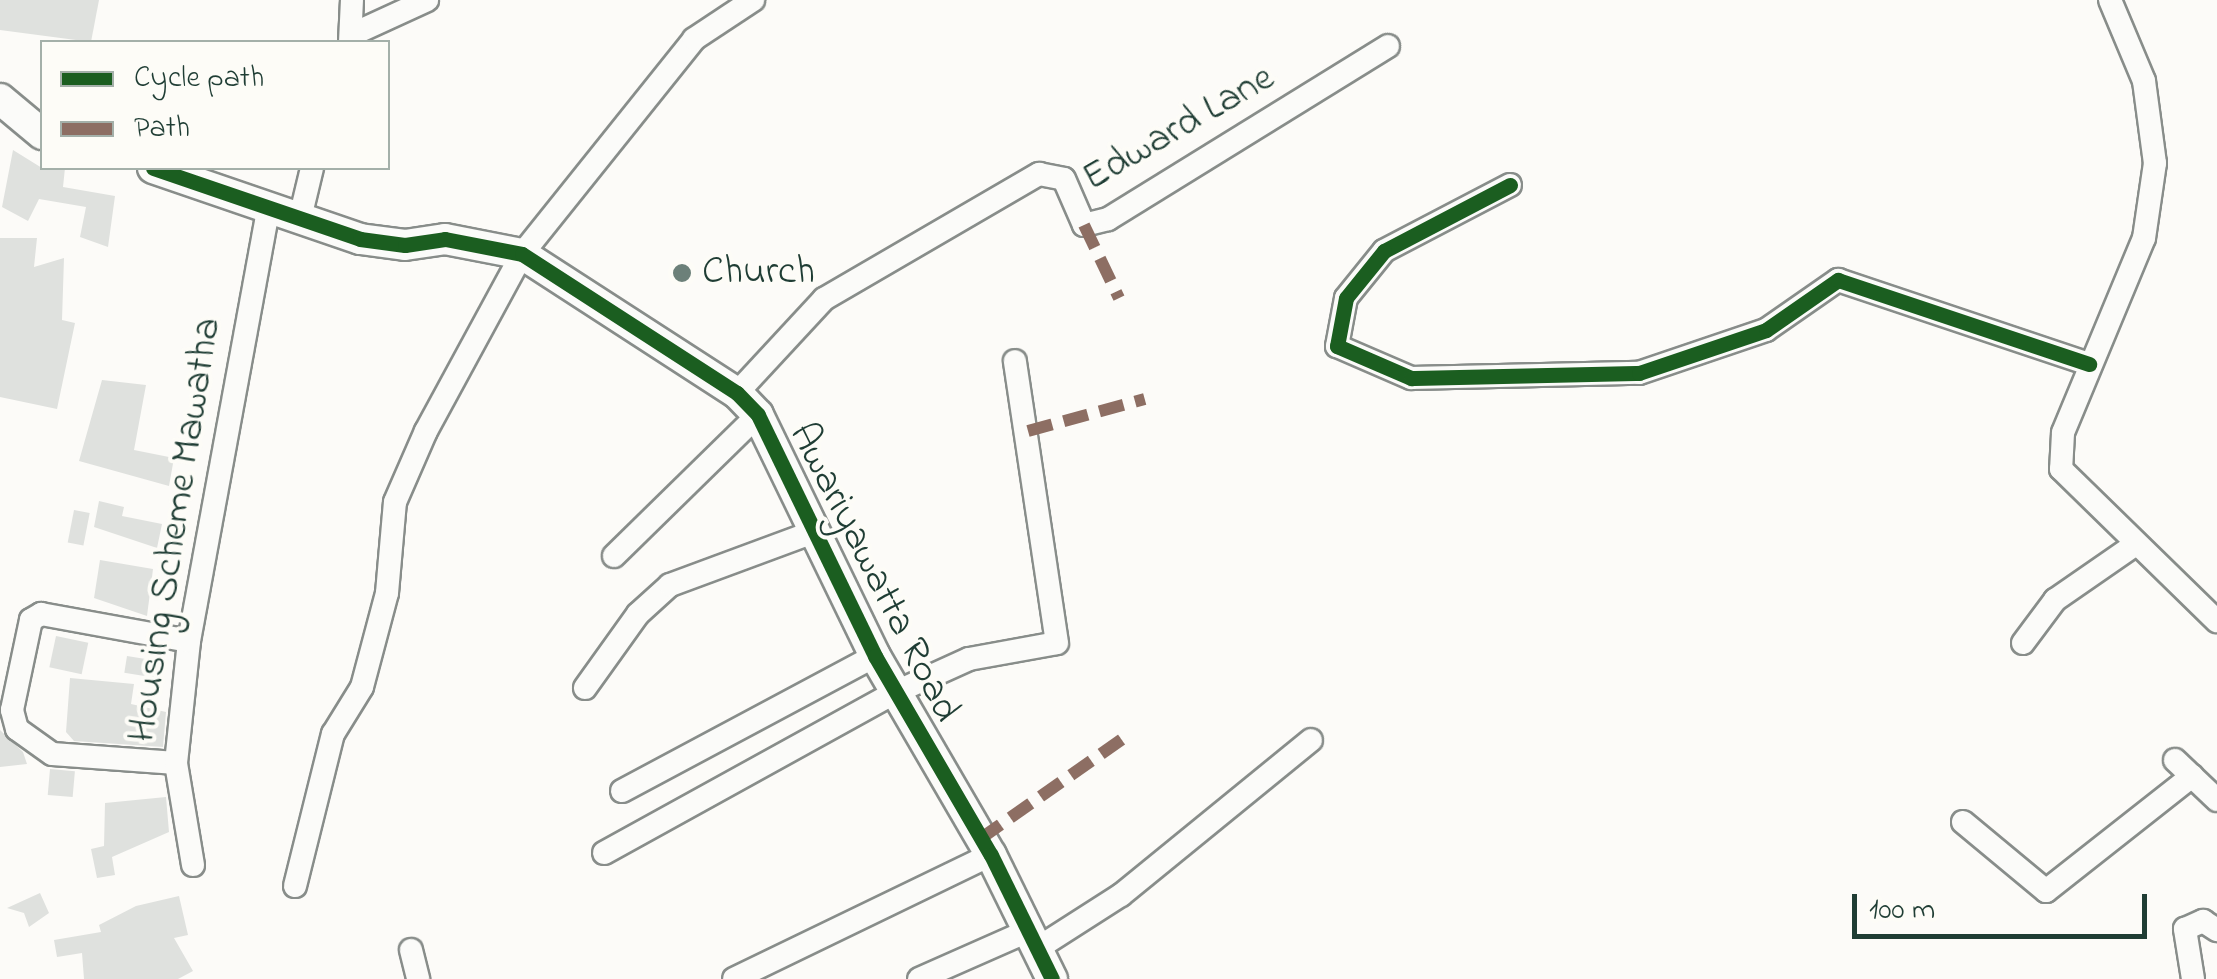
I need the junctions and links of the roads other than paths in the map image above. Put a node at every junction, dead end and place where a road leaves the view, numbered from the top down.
1 (352, 0) edge
2 (428, 0) edge
3 (752, 0) edge
4 (2110, 0) edge
5 (350, 39) edge
6 (1388, 46) dead end
7 (0, 99) edge
8 (40, 132) edge
9 (159, 170) edge
10 (312, 170) edge
11 (1510, 185) dead end
12 (269, 207) junction
13 (300, 218) junction
14 (522, 254) junction
15 (1015, 361) dead end
16 (2090, 364) junction
17 (737, 393) junction
18 (758, 415) junction
19 (813, 532) junction
20 (2136, 544) junction
21 (614, 556) dead end
22 (2217, 621) edge
23 (188, 641) junction
24 (2023, 643) dead end
25 (875, 656) junction
26 (585, 688) dead end
27 (894, 693) junction
28 (1311, 740) dead end
29 (176, 763) junction
30 (622, 791) dead end
31 (2217, 800) edge
32 (1963, 822) dead end
33 (604, 853) dead end
34 (992, 854) junction
35 (194, 865) dead end
36 (295, 886) dead end
37 (2217, 930) edge
38 (1034, 939) junction
39 (411, 950) dead end
40 (418, 979) edge
41 (734, 979) edge
42 (919, 979) edge
43 (1052, 979) edge
44 (2194, 979) edge

1 - 5 street
2 - 5 street
3 - 14 street
4 - 16 street
6 - 17 street, Edward Lane
7 - 8 street
9 - 12 street, Awariyawatta Road
10 - 13 street
11 - 16 street
12 - 13 street, Awariyawatta Road
12 - 23 street, Housing Scheme Mawatha
13 - 14 street, Awariyawatta Road
14 - 17 street, Awariyawatta Road
14 - 36 street
15 - 27 street
16 - 20 street
17 - 18 street, Awariyawatta Road
18 - 19 street, Awariyawatta Road
18 - 21 street
19 - 25 street, Awariyawatta Road
19 - 26 street
20 - 22 street
20 - 24 street
23 - 29 street, Housing Scheme Mawatha
23 - 29 street
25 - 27 street, Awariyawatta Road
25 - 30 street
27 - 33 street
27 - 34 street, Awariyawatta Road
28 - 38 street
29 - 35 street, Housing Scheme Mawatha
31 - 32 street
34 - 38 street, Awariyawatta Road
34 - 41 street
37 - 44 street
38 - 42 street
38 - 43 street, Awariyawatta Road
39 - 40 street

